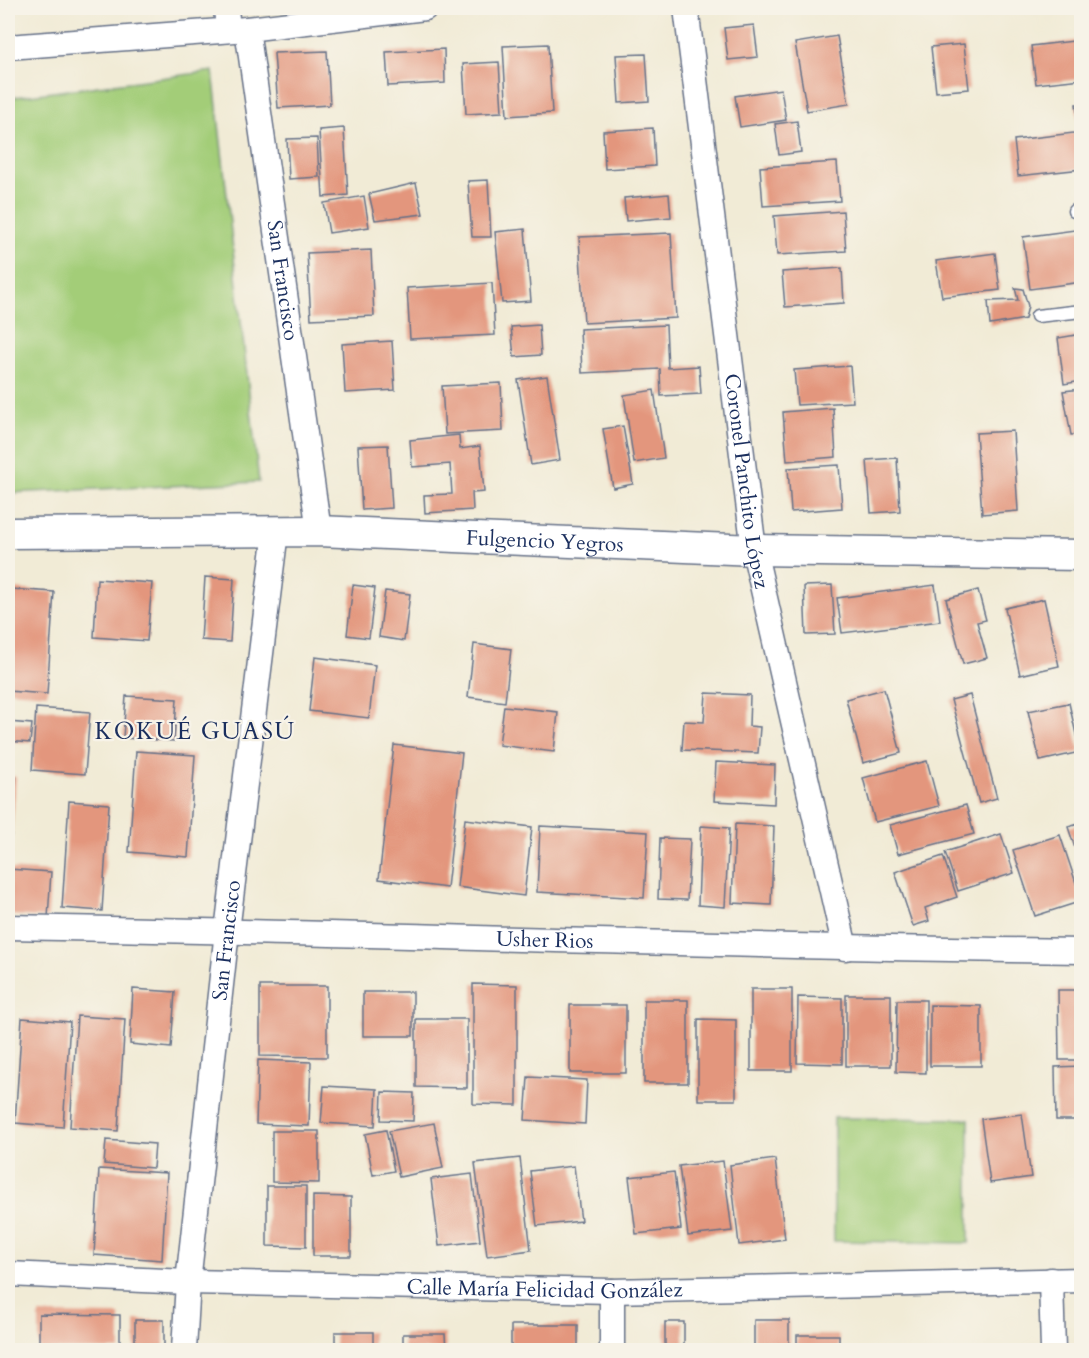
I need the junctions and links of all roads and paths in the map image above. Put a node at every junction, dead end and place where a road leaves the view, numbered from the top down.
1 (425, 8) edge
2 (686, 8) edge
3 (234, 22) edge
4 (8, 47) edge
5 (1082, 311) edge
6 (1037, 316) dead end
7 (276, 531) junction
8 (319, 531) junction
9 (8, 533) edge
10 (754, 550) junction
11 (1082, 555) edge
12 (8, 927) edge
13 (227, 931) junction
14 (845, 948) junction
15 (1082, 951) edge
16 (8, 1274) edge
17 (1051, 1280) junction
18 (1082, 1280) edge
19 (188, 1282) junction
20 (612, 1291) junction
21 (184, 1350) edge
22 (612, 1350) edge
23 (1053, 1350) edge

1 - 3 street
2 - 10 street, Coronel Panchito López
3 - 4 street
3 - 8 street, San Francisco
5 - 6 lane
7 - 8 street, Fulgencio Yegros
7 - 9 street, Fulgencio Yegros
7 - 13 street, San Francisco
8 - 10 street, Fulgencio Yegros
10 - 11 street, Fulgencio Yegros
10 - 14 street, Coronel Panchito López
12 - 13 street, Usher Rios
13 - 14 street, Usher Rios
13 - 19 street, San Francisco
14 - 15 street, Usher Rios
16 - 19 street, Calle María Felicidad González
17 - 18 street, Calle María Felicidad González
17 - 20 street, Calle María Felicidad González
17 - 23 street
19 - 20 street, Calle María Felicidad González
19 - 21 street, San Francisco
20 - 22 street

